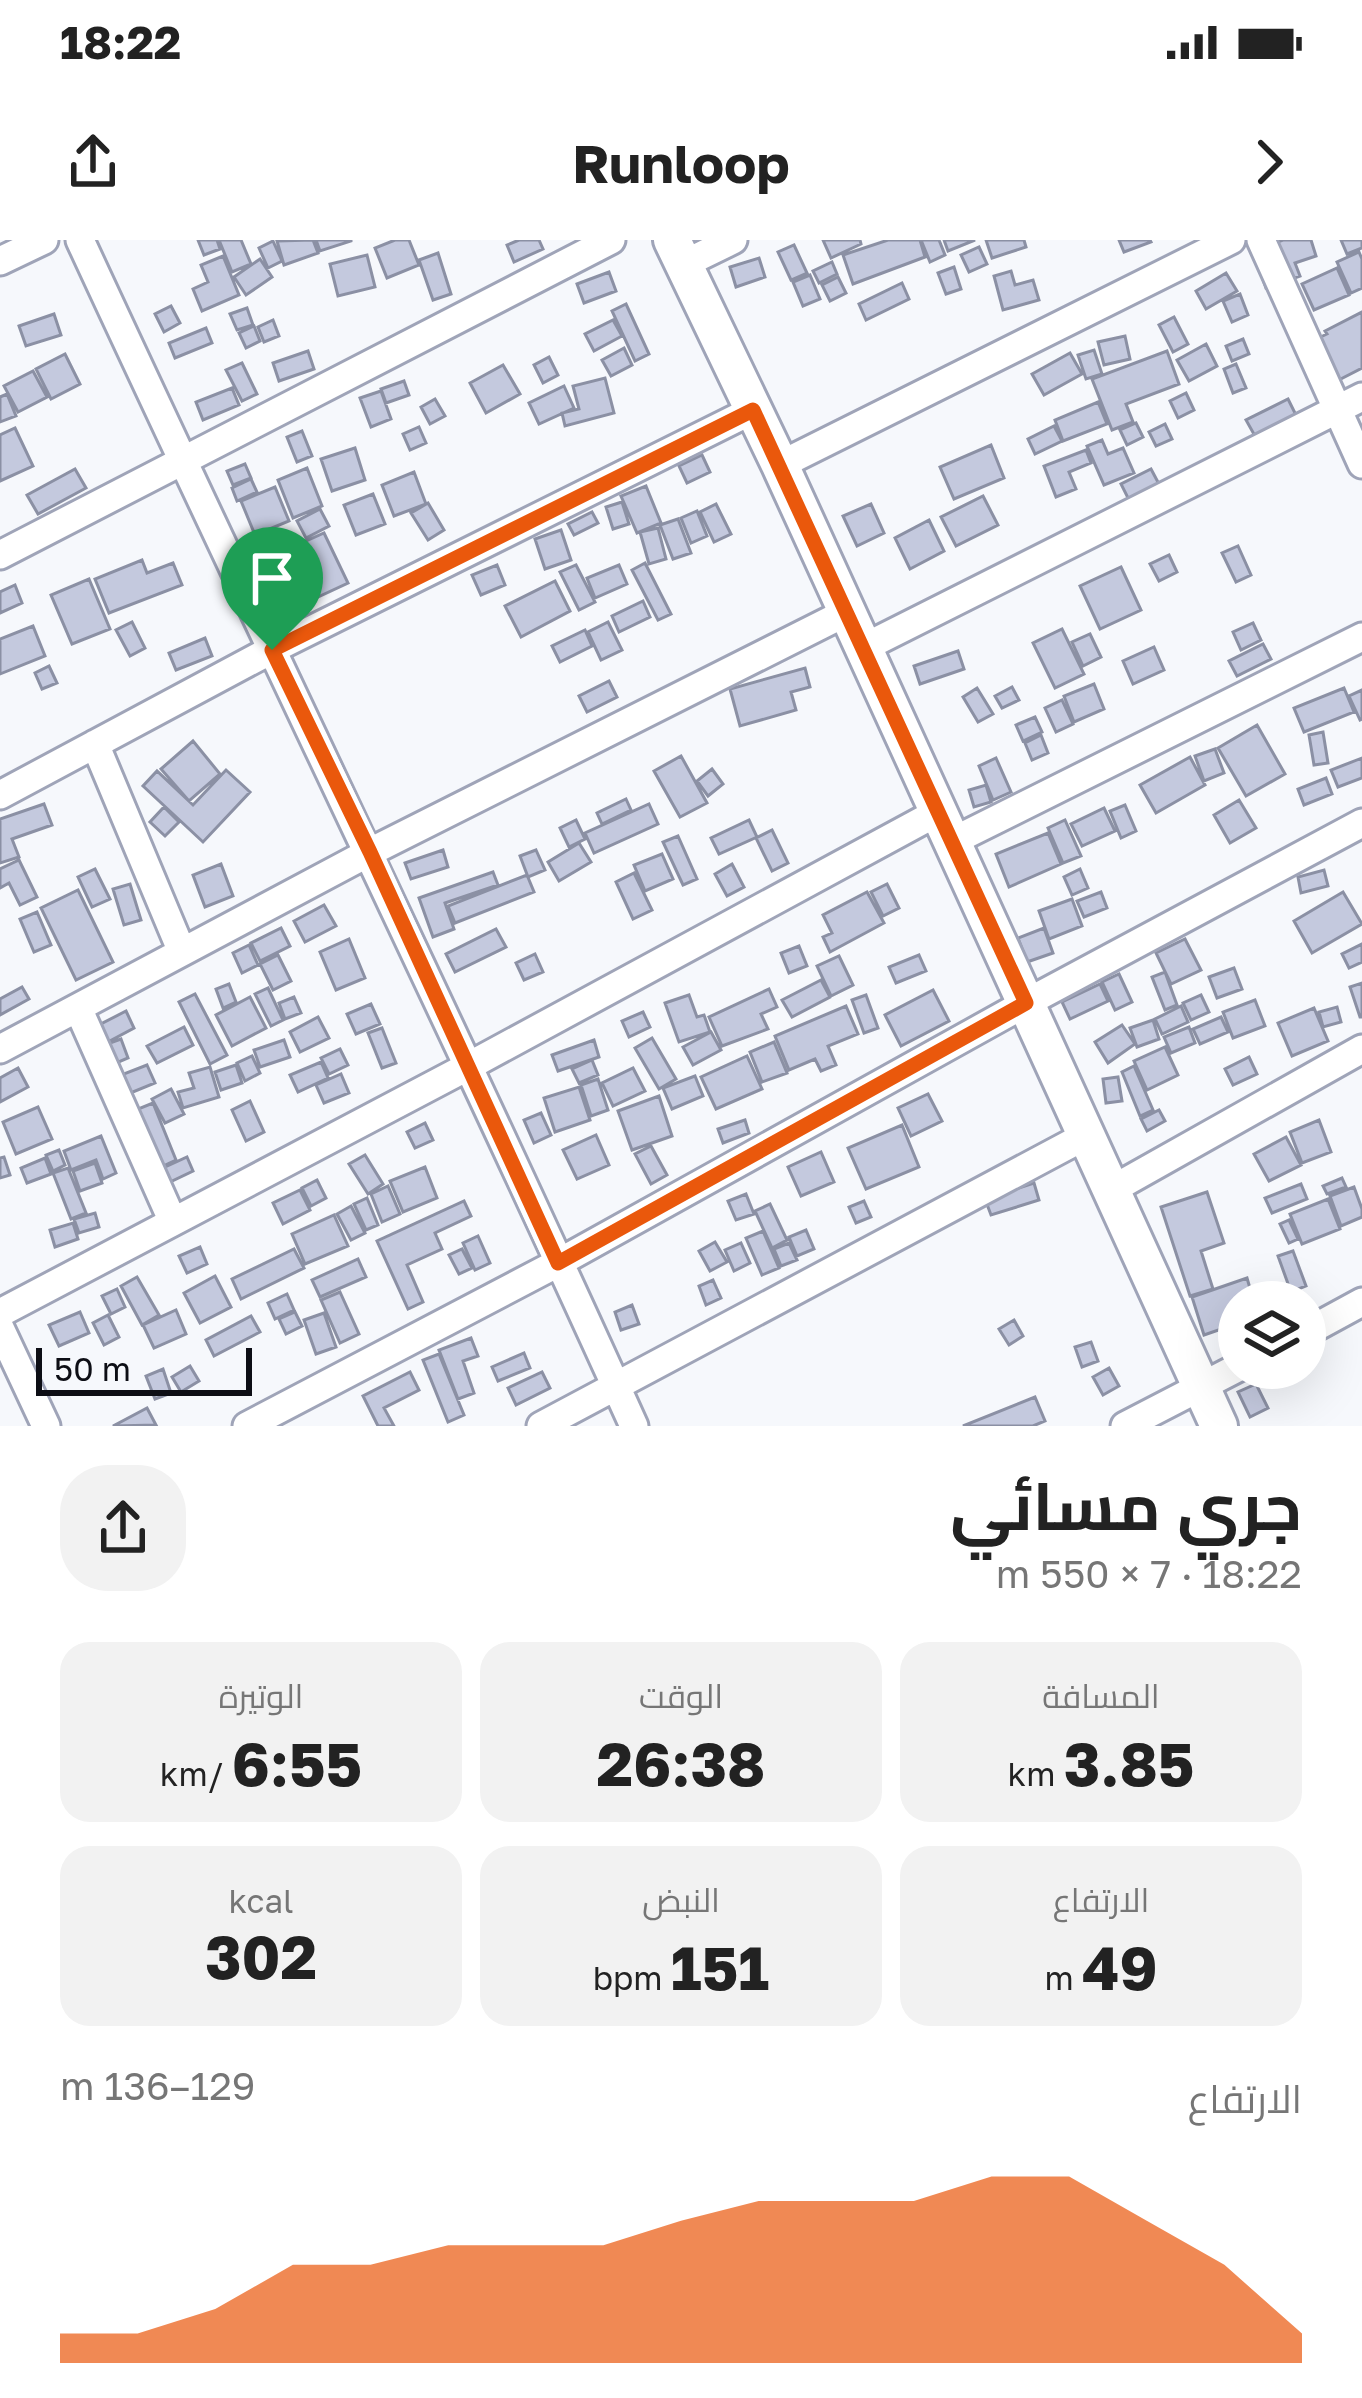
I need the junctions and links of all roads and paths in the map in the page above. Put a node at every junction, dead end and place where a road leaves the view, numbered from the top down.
1 (44, 240) edge
2 (80, 240) edge
3 (611, 240) edge
4 (733, 240) edge
5 (1231, 240) edge
6 (1261, 240) edge
7 (678, 252) edge
8 (0, 261) edge
9 (1350, 403) edge
10 (753, 410) junction
11 (182, 461) junction
12 (1362, 464) edge
13 (779, 465) junction
14 (0, 555) edge
15 (847, 612) junction
16 (1362, 637) edge
17 (863, 648) junction
18 (272, 650) junction
19 (95, 744) junction
20 (0, 795) edge
21 (1362, 823) edge
22 (945, 826) junction
23 (370, 852) junction
24 (182, 952) junction
25 (1026, 1003) junction
26 (78, 1008) junction
27 (1362, 1048) edge
28 (0, 1049) edge
29 (467, 1067) junction
30 (1087, 1135) junction
31 (1113, 1190) junction
32 (173, 1222) junction
33 (558, 1263) junction
34 (1362, 1302) edge
35 (0, 1313) edge
36 (1326, 1322) edge
37 (0, 1328) edge
38 (1218, 1378) edge
39 (1202, 1387) junction
40 (616, 1388) junction
41 (46, 1426) edge
42 (247, 1426) edge
43 (541, 1426) edge
44 (634, 1426) edge
45 (1125, 1426) edge
46 (1219, 1426) edge

1 - 8 street
2 - 11 street
3 - 11 street
4 - 7 street
5 - 13 street
6 - 9 street
7 - 10 street
9 - 12 street
9 - 17 street
10 - 13 street
10 - 18 street
11 - 14 street
11 - 18 street
13 - 15 street
15 - 17 street
15 - 23 street
16 - 22 street
17 - 22 street
18 - 19 street
18 - 23 street
19 - 20 street
19 - 24 street
21 - 25 street
22 - 25 street
22 - 29 street
23 - 24 street
23 - 29 street
24 - 26 street
25 - 30 street
25 - 33 street
26 - 28 street
26 - 32 street
27 - 31 street
29 - 32 street
29 - 33 street
30 - 31 street
30 - 40 street
31 - 39 street
32 - 35 street
33 - 40 street
33 - 42 street
34 - 36 street
37 - 41 street
38 - 39 street
39 - 45 street
39 - 46 street
40 - 43 street
40 - 44 street

